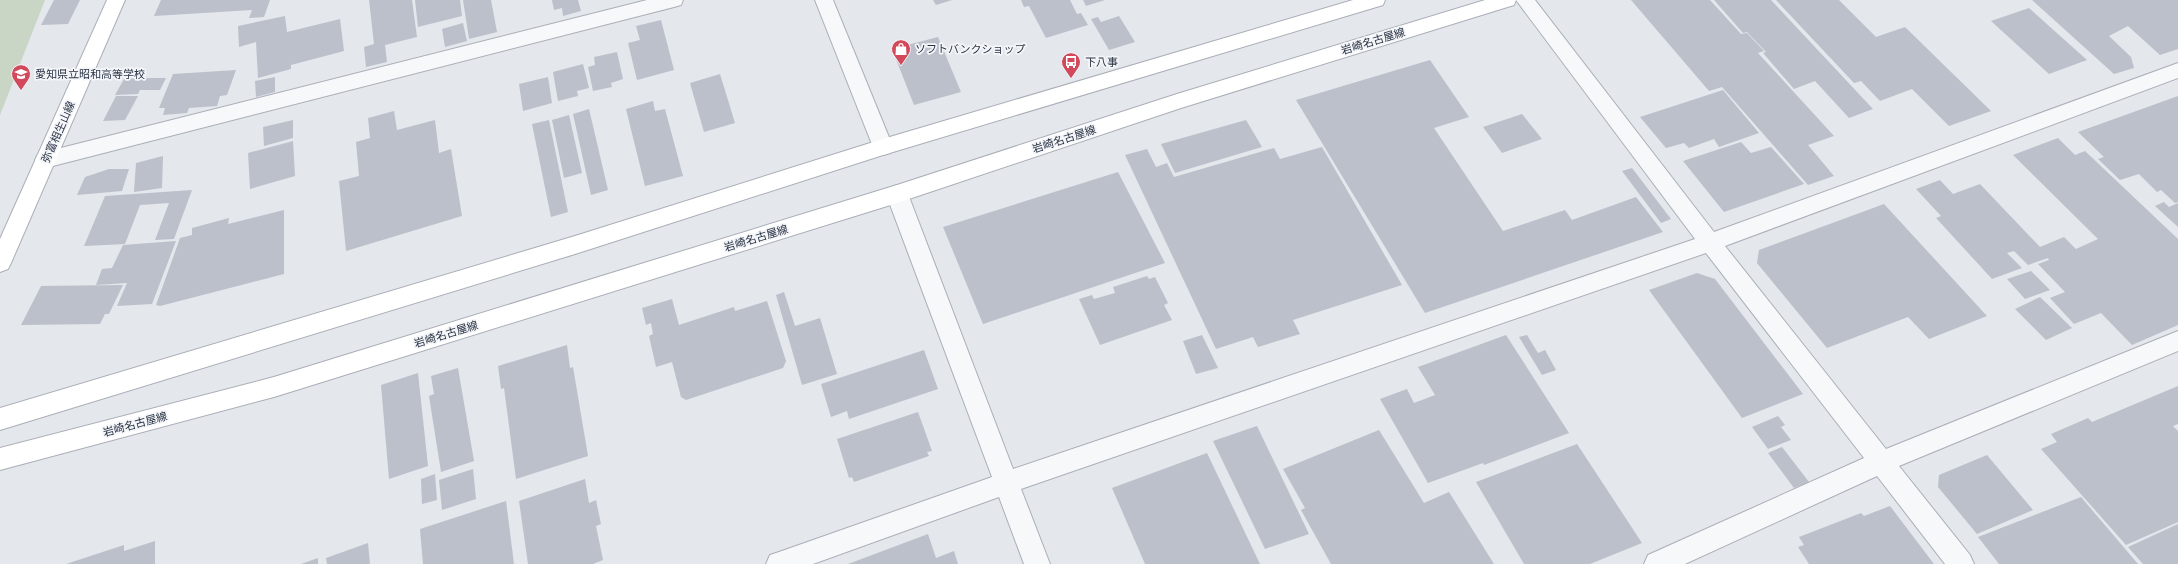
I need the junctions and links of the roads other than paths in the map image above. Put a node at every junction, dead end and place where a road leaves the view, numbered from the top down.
1 (116, 0) edge
2 (674, 0) edge
3 (824, 0) edge
4 (1376, 0) edge
5 (1507, 0) edge
6 (1525, 0) edge
7 (2178, 70) edge
8 (883, 148) junction
9 (45, 160) junction
10 (897, 194) junction
11 (1710, 243) junction
12 (0, 263) edge
13 (2178, 341) edge
14 (0, 419) edge
15 (0, 459) edge
16 (1881, 462) junction
17 (1006, 483) junction
18 (779, 564) edge
19 (1037, 564) edge
20 (1657, 564) edge
21 (1961, 564) edge

1 - 9 main road, 弥富相生山線
2 - 9 street
3 - 8 street
4 - 8 main road
5 - 10 main road, 岩崎名古屋線
6 - 11 street
7 - 11 street
8 - 14 main road
9 - 12 main road, 弥富相生山線
10 - 15 main road, 岩崎名古屋線
10 - 17 street
11 - 16 street
11 - 17 street
13 - 16 street
16 - 20 street
16 - 21 street
17 - 18 street
17 - 19 street

